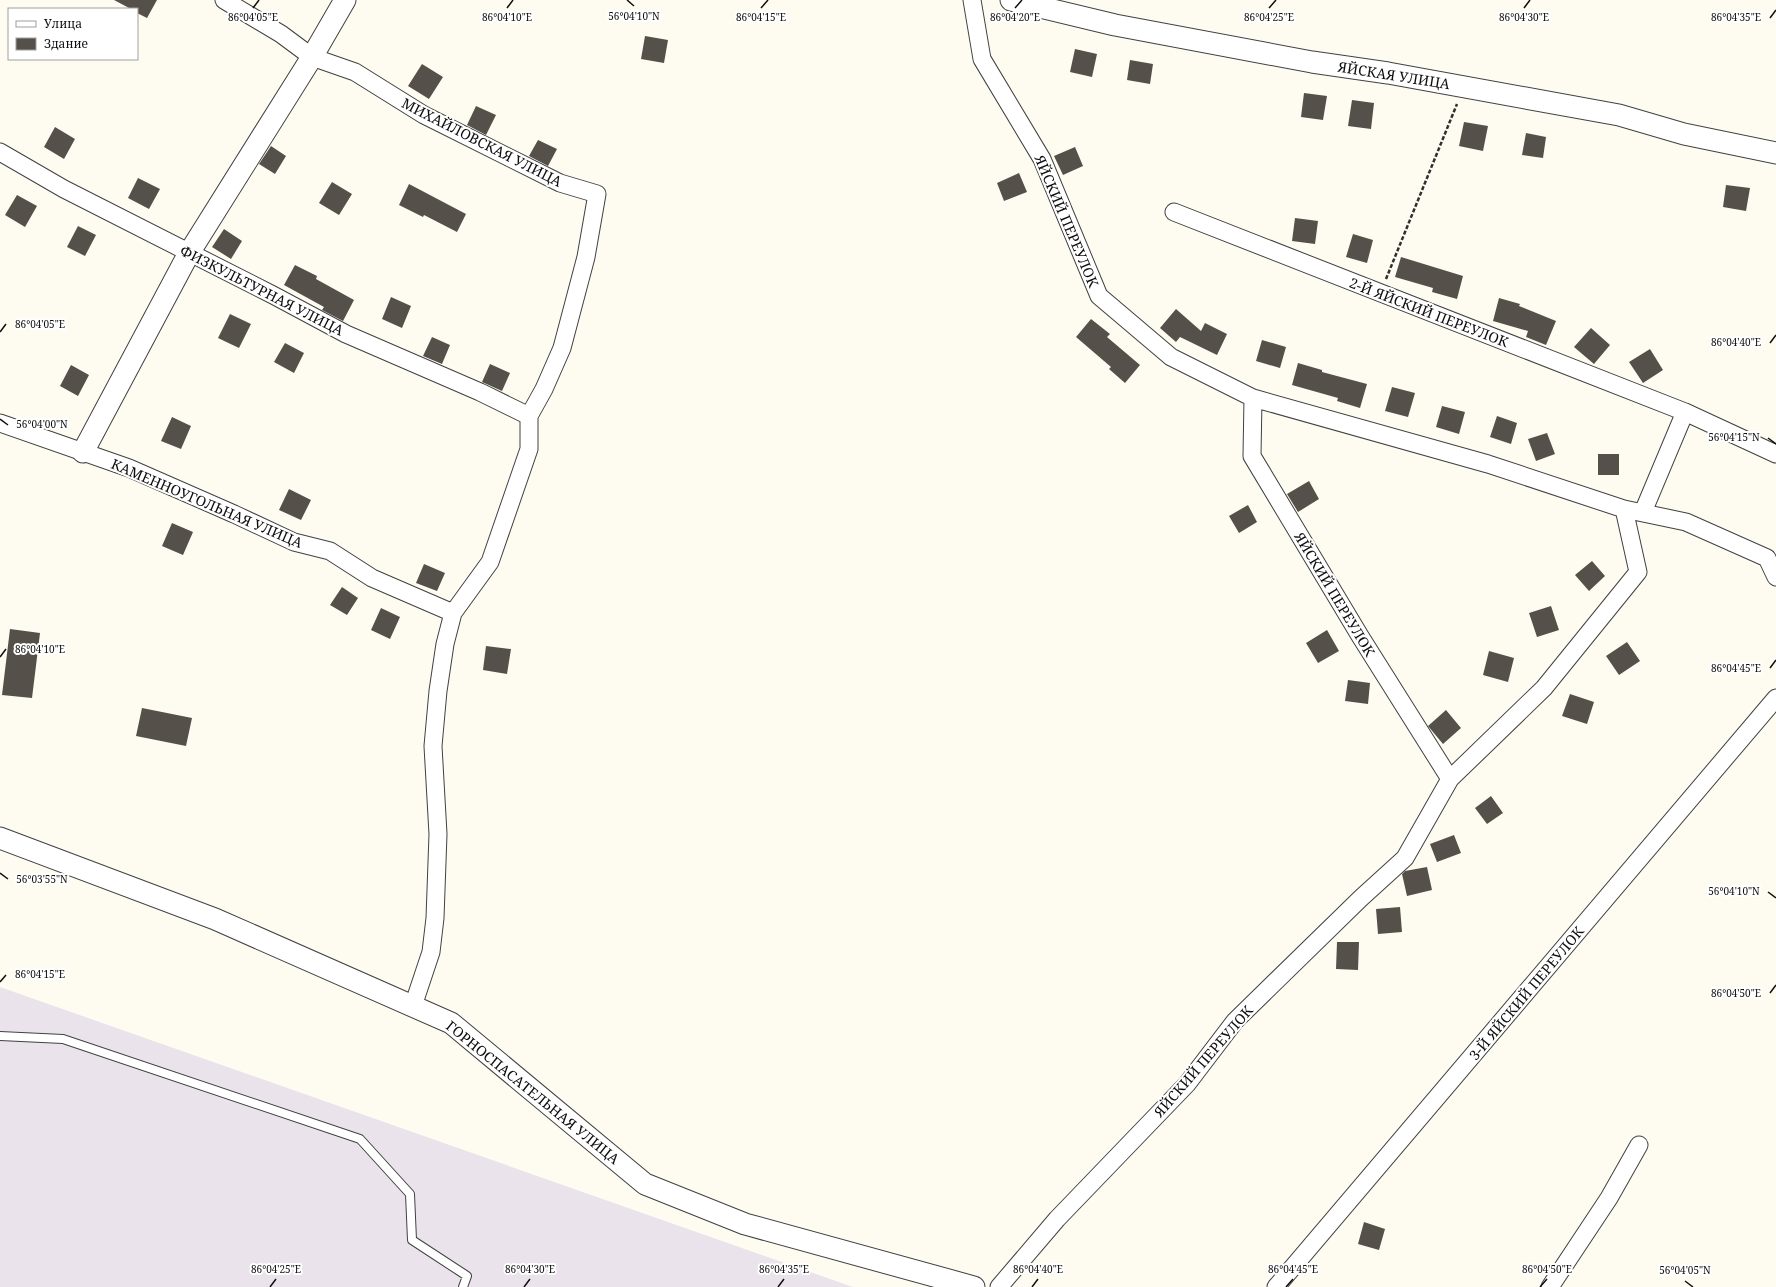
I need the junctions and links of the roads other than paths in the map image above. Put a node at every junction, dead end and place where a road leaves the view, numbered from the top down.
1 (224, 0) edge
2 (345, 0) edge
3 (972, 0) edge
4 (1011, 0) edge
5 (312, 58) junction
6 (0, 152) edge
7 (1776, 153) edge
8 (1174, 212) dead end
9 (189, 253) junction
10 (1253, 398) junction
11 (1685, 412) junction
12 (529, 416) junction
13 (0, 423) edge
14 (83, 452) junction
15 (1776, 454) edge
16 (1624, 509) junction
17 (1643, 512) junction
18 (1776, 577) edge
19 (453, 613) junction
20 (1776, 698) edge
21 (1450, 779) junction
22 (0, 838) edge
23 (413, 1006) junction
24 (0, 1036) edge
25 (1639, 1145) dead end
26 (463, 1287) edge
27 (974, 1287) edge
28 (999, 1287) edge
29 (1276, 1287) edge
30 (1550, 1287) edge

1 - 5 street, МИХАЙЛОВСКАЯ УЛИЦА
2 - 5 street
3 - 10 street, ЯЙСКИЙ ПЕРЕУЛОК
4 - 7 street, ЯЙСКАЯ УЛИЦА
5 - 9 street
5 - 12 street, МИХАЙЛОВСКАЯ УЛИЦА
6 - 9 street, ФИЗКУЛЬТУРНАЯ УЛИЦА
8 - 11 street, 2-Й ЯЙСКИЙ ПЕРЕУЛОК
9 - 12 street, ФИЗКУЛЬТУРНАЯ УЛИЦА
9 - 14 street
10 - 16 street, ЯЙСКИЙ ПЕРЕУЛОК
10 - 21 street, ЯЙСКИЙ ПЕРЕУЛОК
11 - 15 street, 2-Й ЯЙСКИЙ ПЕРЕУЛОК
11 - 17 street
12 - 19 street
13 - 14 street, КАМЕННОУГОЛЬНАЯ УЛИЦА
14 - 19 street, КАМЕННОУГОЛЬНАЯ УЛИЦА
16 - 17 street, ЯЙСКИЙ ПЕРЕУЛОК
16 - 21 street, ЯЙСКИЙ ПЕРЕУЛОК
17 - 18 street
19 - 23 street
20 - 29 street, 3-Й ЯЙСКИЙ ПЕРЕУЛОК
21 - 28 street, ЯЙСКИЙ ПЕРЕУЛОК
22 - 23 street, ГОРНОСПАСАТЕЛЬНАЯ УЛИЦА
23 - 27 street, ГОРНОСПАСАТЕЛЬНАЯ УЛИЦА
24 - 26 lane
25 - 30 street

